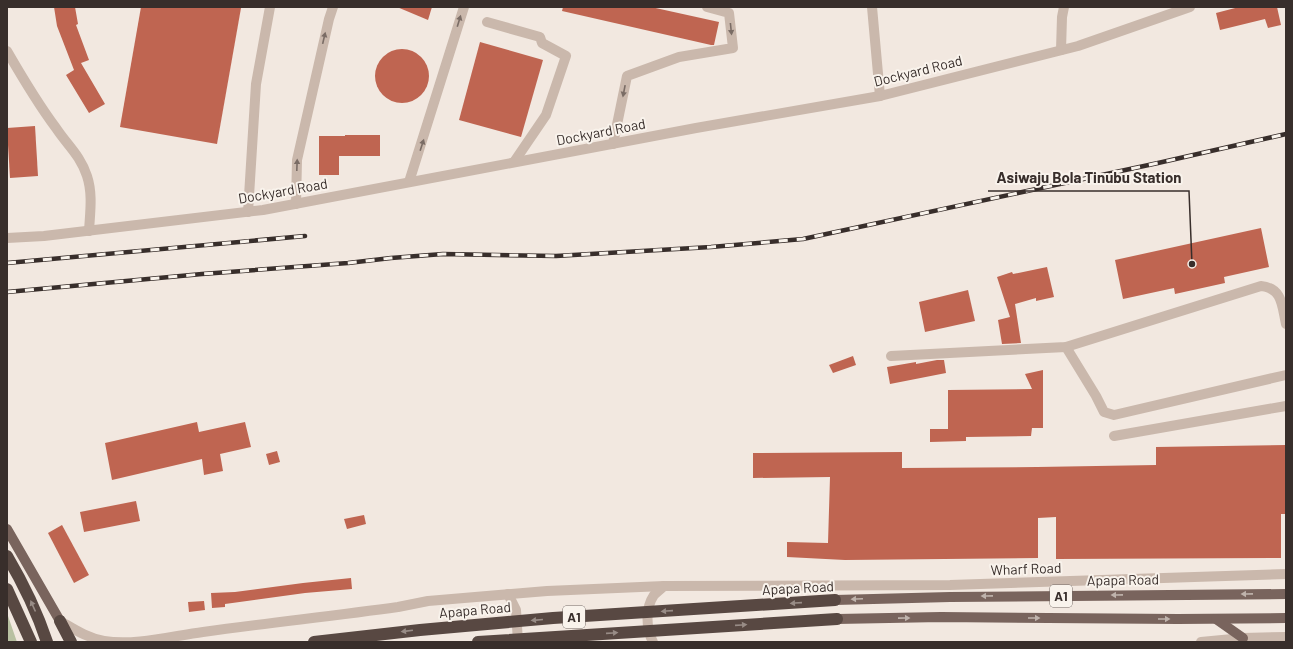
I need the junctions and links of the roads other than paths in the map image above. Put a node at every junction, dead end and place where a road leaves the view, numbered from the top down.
1 (270, 7) edge
2 (333, 7) edge
3 (464, 7) edge
4 (707, 7) edge
5 (872, 7) edge
6 (1064, 7) edge
7 (1190, 7) edge
8 (487, 22) dead end
9 (1061, 50) junction
10 (7, 51) edge
11 (880, 96) junction
12 (614, 144) junction
13 (514, 162) junction
14 (409, 182) junction
15 (296, 204) junction
16 (248, 212) junction
17 (89, 231) junction
18 (7, 238) edge
19 (1286, 324) edge
20 (1066, 347) junction
21 (891, 356) dead end
22 (1286, 375) edge
23 (1286, 406) edge
24 (1114, 436) dead end
25 (7, 529) edge
26 (7, 556) edge
27 (1286, 574) edge
28 (664, 586) junction
29 (7, 589) edge
30 (508, 594) junction
31 (1286, 594) edge
32 (835, 600) joint
33 (1216, 618) junction
34 (1286, 618) edge
35 (837, 619) joint
36 (60, 621) junction
37 (573, 636) junction
38 (1243, 638) junction
39 (1286, 638) edge
40 (31, 642) edge
41 (47, 642) edge
42 (71, 642) edge
43 (314, 642) edge
44 (478, 642) edge
45 (518, 642) edge
46 (538, 642) edge
47 (653, 642) edge
48 (1201, 642) edge

1 - 16 street
15 -> 2 street
14 -> 3 street
4 -> 12 street
5 - 11 street
6 - 9 street
7 - 9 street, Dockyard Road
8 - 13 street
9 - 11 street, Dockyard Road
10 - 17 street
11 - 12 street, Dockyard Road
12 - 13 street, Dockyard Road
13 - 14 street, Dockyard Road
14 - 15 street, Dockyard Road
15 - 16 street, Dockyard Road
16 - 17 street, Dockyard Road
17 - 18 street, Dockyard Road
19 - 20 street
20 - 21 street
20 - 22 street
23 - 24 street
25 - 36 main road
41 -> 26 highway
27 - 28 street, Wharf Road
28 - 30 street, Wharf Road
28 - 47 street
29 - 40 highway
30 - 36 street, Wharf Road
30 - 45 street
31 -> 32 main road, Apapa Road / A1
32 -> 43 highway, Apapa Road / A1, bridge
33 - 34 main road, A1
35 -> 33 main road, A1
33 - 38 main road
37 -> 35 highway, A1, bridge
36 - 42 highway
37 - 44 highway, A1, bridge
37 - 46 highway, bridge
38 - 39 street
38 - 48 street

